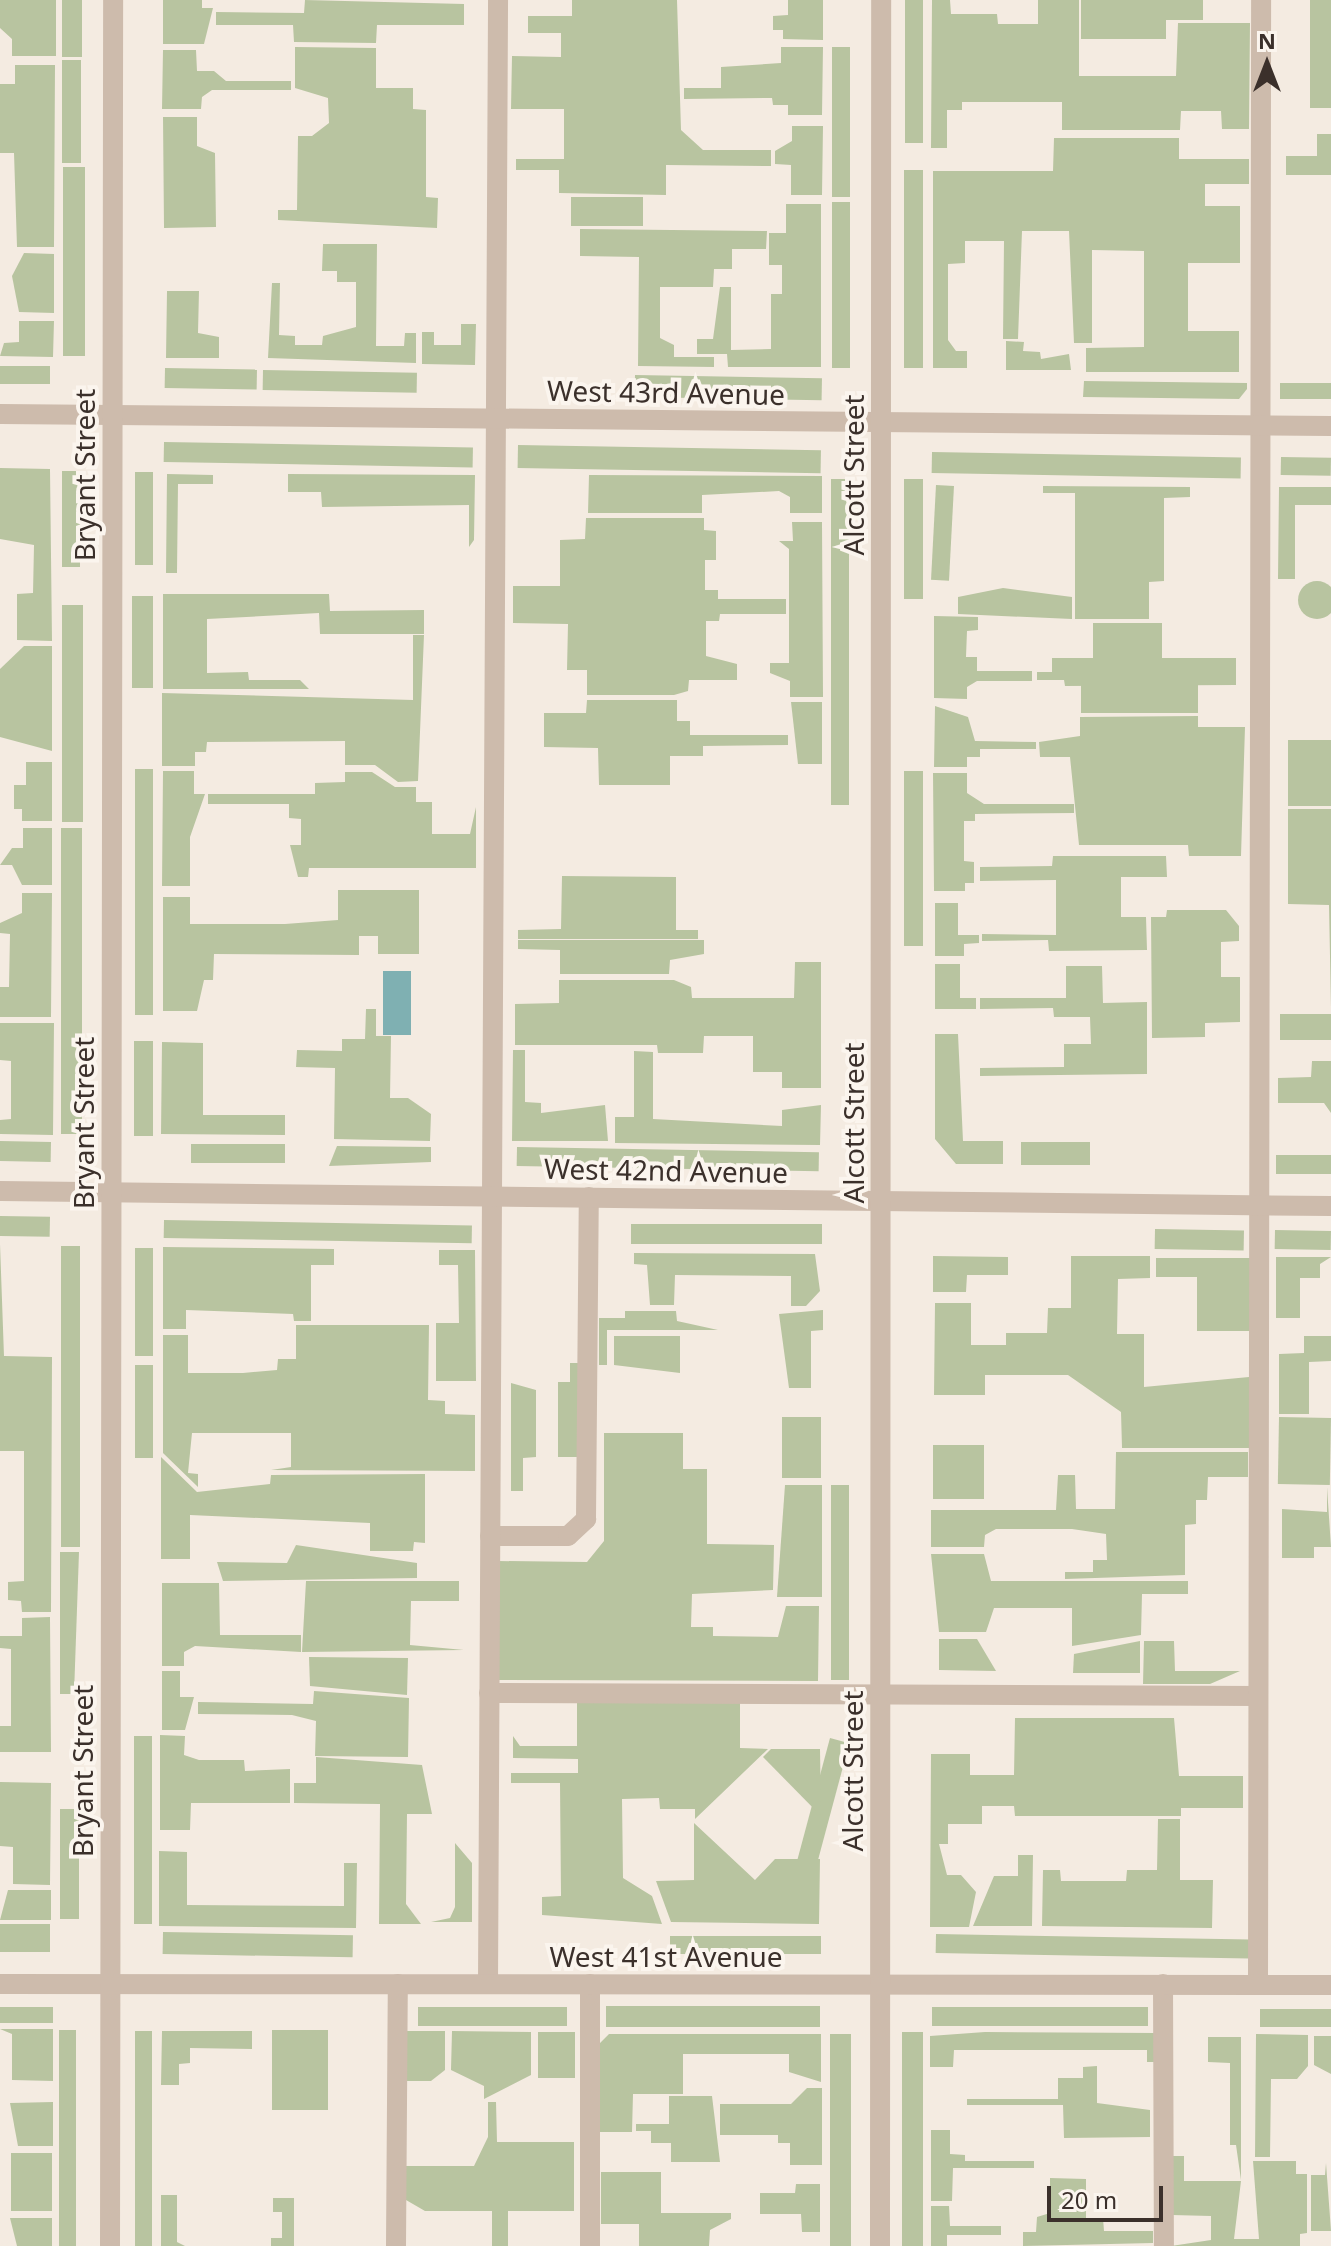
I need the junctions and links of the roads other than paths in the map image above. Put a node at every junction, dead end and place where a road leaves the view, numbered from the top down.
1 (113, 0) edge
2 (498, 0) edge
3 (881, 0) edge
4 (1261, 0) edge
5 (0, 414) edge
6 (113, 415) junction
7 (495, 418) junction
8 (881, 422) junction
9 (1261, 426) junction
10 (1331, 426) edge
11 (0, 1191) edge
12 (112, 1191) junction
13 (492, 1196) junction
14 (589, 1197) junction
15 (881, 1201) junction
16 (1259, 1206) junction
17 (1331, 1206) edge
18 (490, 1536) junction
19 (489, 1693) junction
20 (880, 1695) junction
21 (1258, 1696) junction
22 (0, 1984) edge
23 (110, 1984) junction
24 (398, 1984) junction
25 (488, 1984) junction
26 (590, 1984) junction
27 (880, 1984) junction
28 (1163, 1984) junction
29 (1258, 1984) junction
30 (1331, 1985) edge
31 (110, 2246) edge
32 (396, 2246) edge
33 (590, 2246) edge
34 (880, 2246) edge
35 (1164, 2246) edge

1 - 6 street, Bryant Street
2 - 7 street
3 - 8 street, Alcott Street
4 - 9 street
5 - 6 street, West 43rd Avenue
6 - 7 street, West 43rd Avenue
6 - 12 street, Bryant Street
7 - 8 street, West 43rd Avenue
7 - 13 street
8 - 9 street, West 43rd Avenue
8 - 15 street, Alcott Street
9 - 10 street, West 43rd Avenue
9 - 16 street
11 - 12 street, West 42nd Avenue
12 - 13 street, West 42nd Avenue
12 - 23 street, Bryant Street
13 - 14 street, West 42nd Avenue
13 - 18 street
14 - 15 street, West 42nd Avenue
14 - 18 street
15 - 16 street, West 42nd Avenue
15 - 20 street, Alcott Street
16 - 17 street, West 42nd Avenue
16 - 21 street
18 - 19 street
19 - 20 street
19 - 25 street
20 - 21 street
20 - 27 street, Alcott Street
21 - 29 street
22 - 23 street, West 41st Avenue
23 - 24 street, West 41st Avenue
23 - 31 street, Bryant Street
24 - 25 street, West 41st Avenue
24 - 32 street
25 - 26 street, West 41st Avenue
26 - 27 street, West 41st Avenue
26 - 33 street
27 - 28 street, West 41st Avenue
27 - 34 street, Alcott Street
28 - 29 street, West 41st Avenue
28 - 35 street
29 - 30 street, West 41st Avenue

